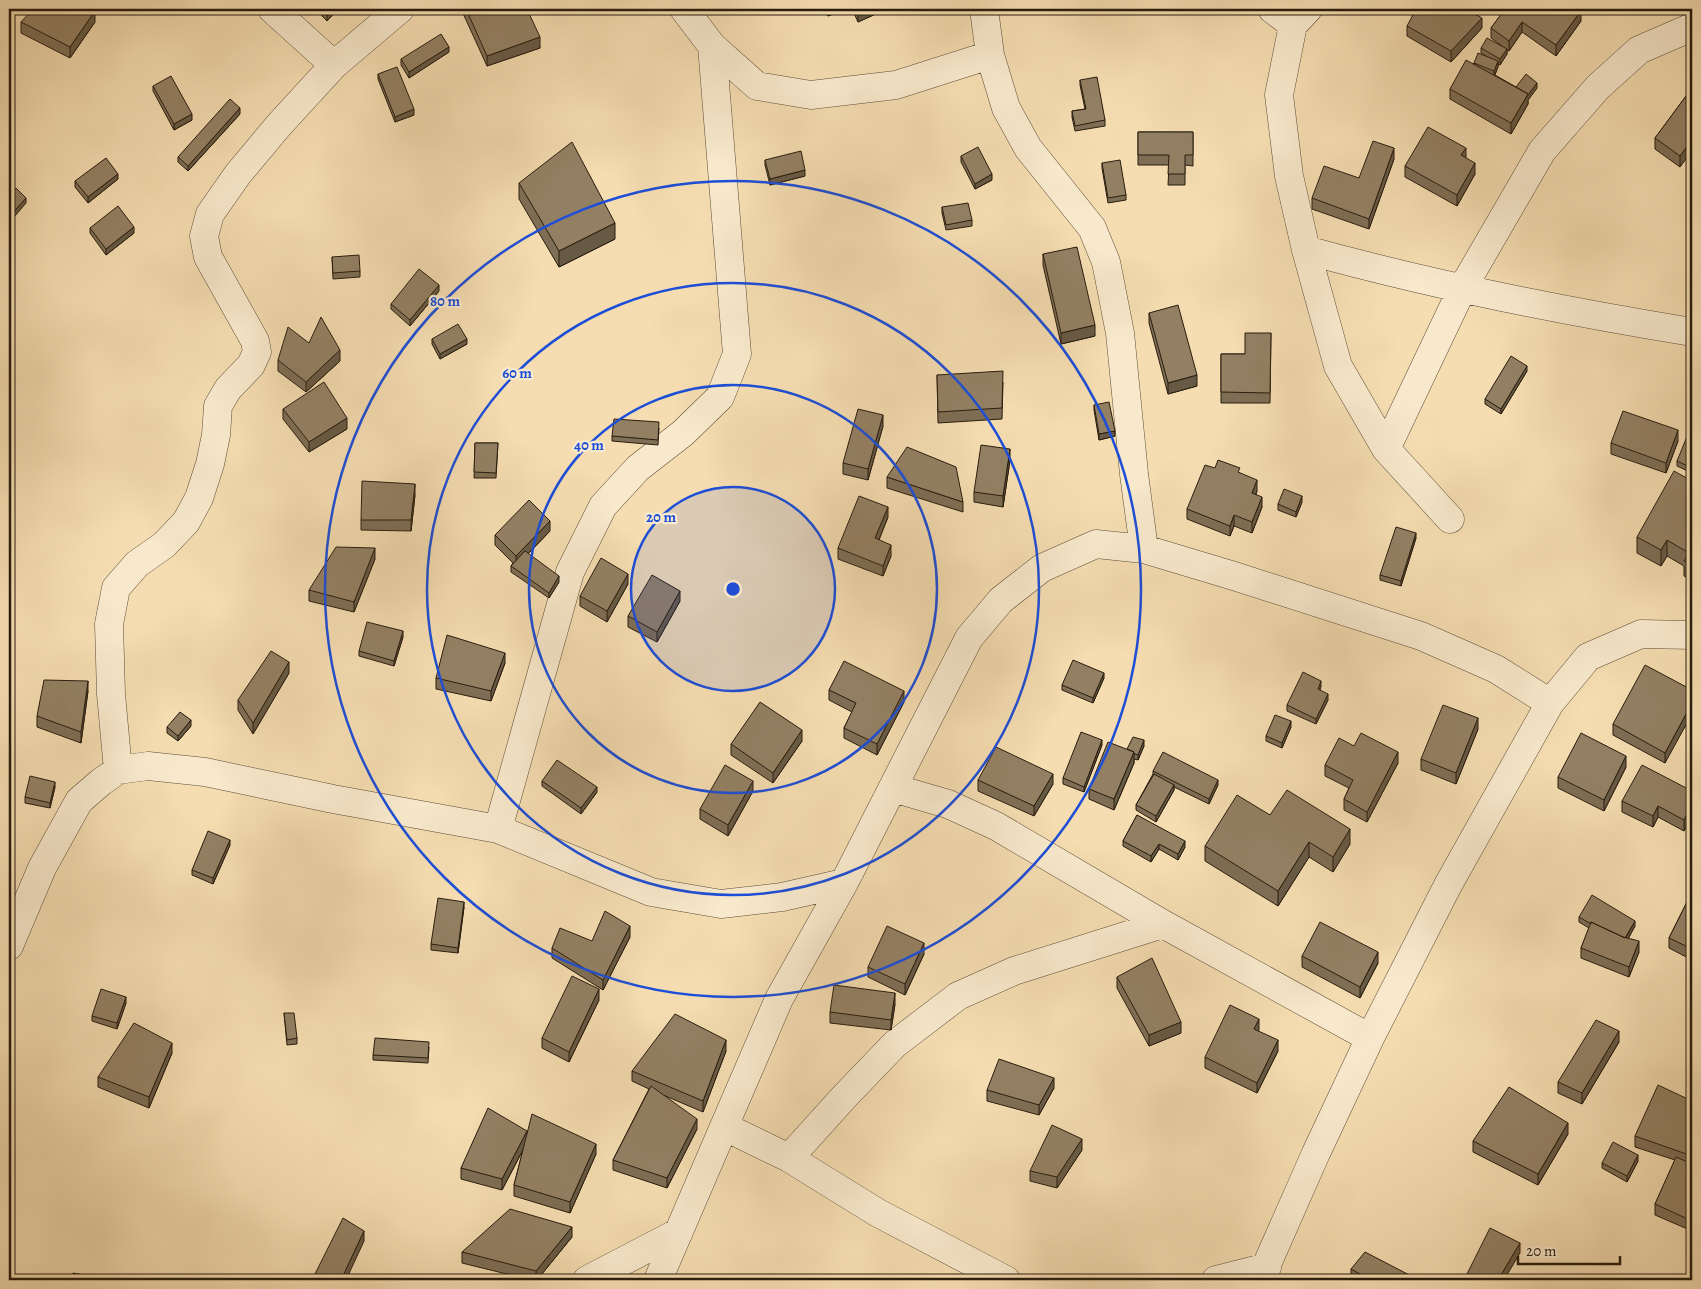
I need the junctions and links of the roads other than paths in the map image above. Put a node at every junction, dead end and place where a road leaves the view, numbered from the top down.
1 (272, 9) edge
2 (400, 9) edge
3 (684, 9) edge
4 (984, 9) edge
5 (1291, 14) edge
6 (1692, 27) edge
7 (712, 46) junction
8 (990, 55) junction
9 (334, 65) junction
10 (1306, 250) junction
11 (1462, 289) junction
12 (1692, 332) edge
13 (1386, 449) junction
14 (1450, 519) dead end
15 (1144, 549) junction
16 (1692, 635) edge
17 (1550, 703) junction
18 (118, 770) junction
19 (893, 788) junction
20 (498, 829) junction
21 (844, 883) junction
22 (1163, 924) junction
23 (9, 946) edge
24 (1370, 1038) junction
25 (725, 1127) junction
26 (789, 1158) junction
27 (679, 1232) junction
28 (1264, 1274) edge
29 (587, 1280) edge
30 (658, 1280) edge
31 (1006, 1280) edge
32 (1216, 1280) edge

1 - 9 street
2 - 9 street
3 - 7 street
4 - 8 street
5 - 10 street
6 - 11 street
7 - 8 street
7 - 20 street
8 - 15 street
9 - 18 street
10 - 11 street
10 - 13 street
11 - 12 street
11 - 13 street
13 - 14 street
15 - 17 street
15 - 19 street
16 - 17 street
17 - 24 street
18 - 20 street
18 - 23 street
19 - 21 street
19 - 22 street
20 - 21 street
21 - 25 street
22 - 24 street
22 - 26 street
24 - 28 street
25 - 26 street
25 - 27 street
26 - 31 street
27 - 29 street
27 - 30 street
28 - 32 street

